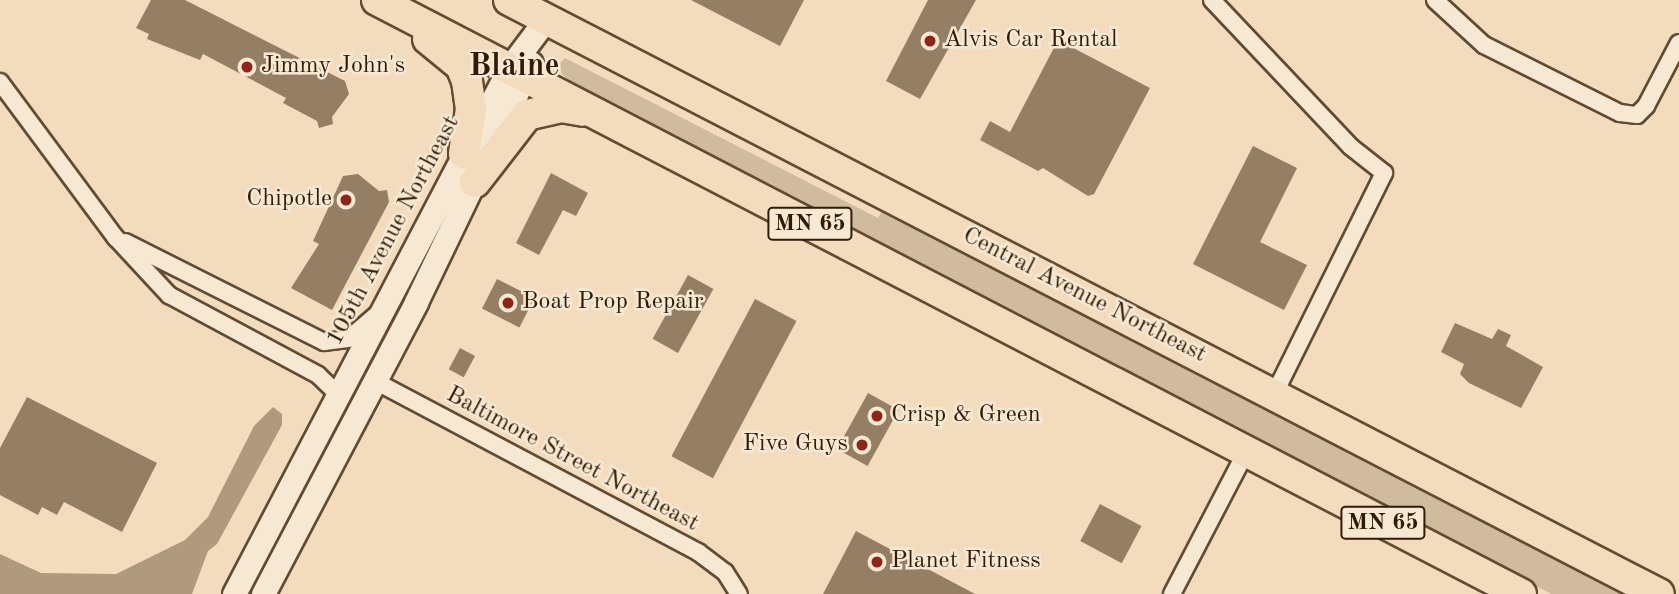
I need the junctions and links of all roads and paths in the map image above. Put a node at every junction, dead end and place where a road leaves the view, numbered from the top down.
1 (509, 0) edge
2 (1212, 0) edge
3 (1435, 0) edge
4 (381, 2) edge
5 (548, 9) edge
6 (1679, 43) edge
7 (519, 71) junction
8 (0, 82) edge
9 (601, 115) junction
10 (464, 153) junction
11 (475, 182) junction
12 (116, 238) junction
13 (383, 309) junction
14 (373, 380) junction
15 (1275, 393) junction
16 (338, 394) junction
17 (1246, 452) junction
18 (232, 594) edge
19 (263, 594) edge
20 (739, 594) edge
21 (1172, 594) edge
22 (1521, 594) edge
23 (1659, 594) edge

1 - 5 highway, Central Avenue Northeast / MN 65
2 - 15 street
3 - 6 street
4 - 7 highway, MN 65
4 - 10 highway
5 - 7 street, 105th Avenue Northeast
5 - 15 highway, Central Avenue Northeast / MN 65
7 - 9 highway, MN 65
7 - 10 street, 105th Avenue Northeast
7 - 11 street, 105th Avenue Northeast
8 - 12 street
9 - 11 highway
9 - 17 highway, MN 65
10 - 13 street, 105th Avenue Northeast
11 - 14 street, 105th Avenue Northeast
12 - 13 street
12 - 16 street
13 - 16 street, 105th Avenue Northeast
14 - 19 street, 105th Avenue Northeast
14 - 20 street, Baltimore Street Northeast
15 - 23 highway, Central Avenue Northeast / MN 65
16 - 18 street, 105th Avenue Northeast
17 - 21 street
17 - 22 highway, MN 65

